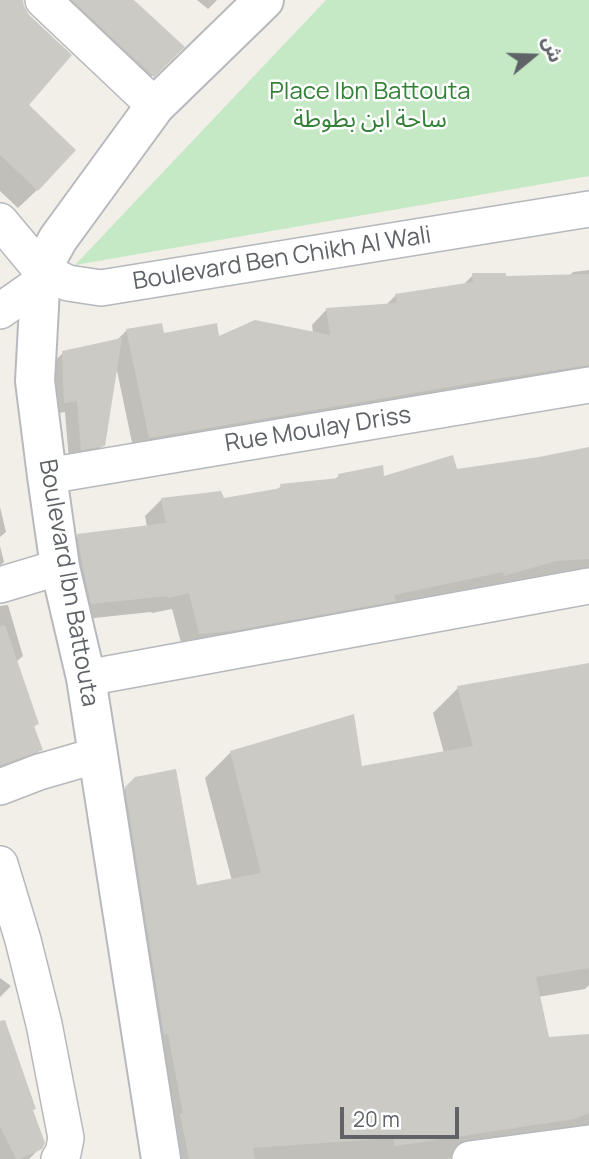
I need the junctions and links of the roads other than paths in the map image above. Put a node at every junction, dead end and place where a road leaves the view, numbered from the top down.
1 (43, 0) edge
2 (264, 0) edge
3 (155, 106) junction
4 (589, 209) edge
5 (20, 256) edge
6 (0, 311) edge
7 (589, 385) edge
8 (47, 475) junction
9 (60, 567) junction
10 (0, 585) edge
11 (589, 586) edge
12 (86, 678) junction
13 (98, 755) junction
14 (0, 787) edge
15 (0, 864) edge
16 (589, 1143) edge
17 (59, 1159) edge
18 (161, 1159) edge
19 (470, 1159) edge

1 - 3 street
2 - 3 street, Boulevard Ibn Battouta
3 - 5 street, Boulevard Ibn Battouta
4 - 5 street, Boulevard Ben Chikh Al Wali
5 - 6 street
5 - 8 street, Boulevard Ibn Battouta
7 - 8 street, Rue Moulay Driss
8 - 9 street, Boulevard Ibn Battouta
9 - 10 street
9 - 12 street, Boulevard Ibn Battouta
11 - 12 street
12 - 13 street, Boulevard Ibn Battouta
13 - 14 street
13 - 18 street, Boulevard Ibn Battouta
15 - 17 street
16 - 19 street

